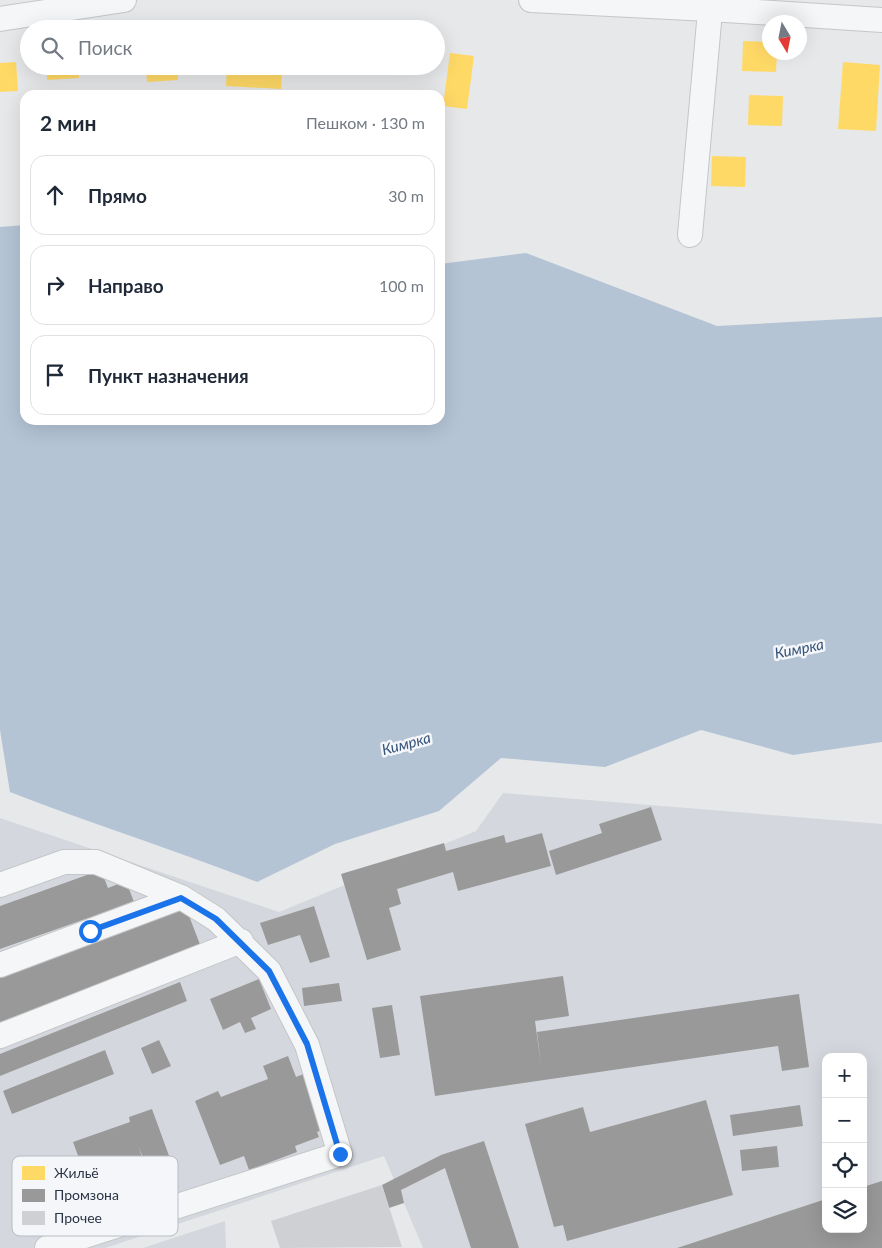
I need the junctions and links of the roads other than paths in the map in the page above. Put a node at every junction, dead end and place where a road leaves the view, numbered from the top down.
1 (124, 0) edge
2 (531, 0) edge
3 (711, 4) edge
4 (0, 19) edge
5 (882, 20) edge
6 (690, 235) dead end
7 (0, 885) edge
8 (181, 898) junction
9 (241, 942) junction
10 (0, 965) edge
11 (0, 1036) edge
12 (178, 1206) edge
13 (84, 1236) edge
14 (47, 1248) edge

1 - 4 street
2 - 3 street
3 - 5 street
3 - 6 street
7 - 8 street
8 - 9 street
8 - 10 street
9 - 11 street
9 - 12 street
13 - 14 street

